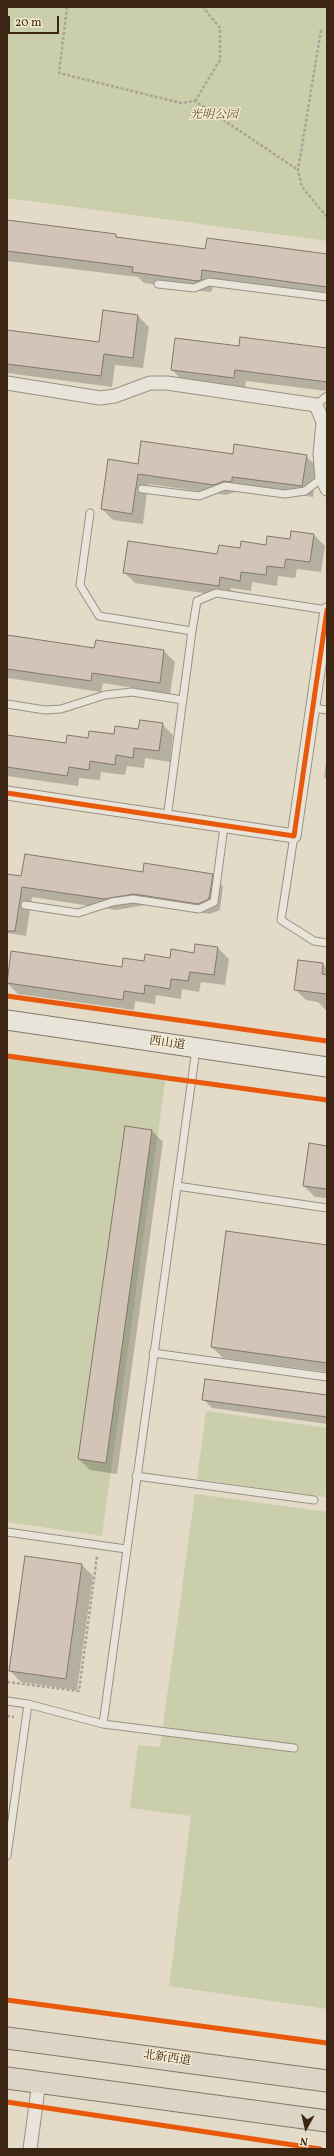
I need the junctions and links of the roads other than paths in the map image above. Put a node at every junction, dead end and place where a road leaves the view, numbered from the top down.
1 (158, 284) dead end
2 (327, 297) edge
3 (7, 383) edge
4 (327, 396) edge
5 (316, 405) junction
6 (325, 484) edge
7 (142, 489) dead end
8 (90, 513) dead end
9 (327, 610) edge
10 (326, 630) edge
11 (192, 631) junction
12 (183, 700) junction
13 (7, 704) edge
14 (313, 708) junction
15 (327, 710) edge
16 (7, 793) edge
17 (167, 818) junction
18 (224, 827) junction
19 (294, 836) junction
20 (25, 905) dead end
21 (327, 943) edge
22 (7, 1020) edge
23 (196, 1048) junction
24 (327, 1067) edge
25 (177, 1186) junction
26 (327, 1208) edge
27 (153, 1353) junction
28 (327, 1376) edge
29 (136, 1476) junction
30 (314, 1500) dead end
31 (7, 1532) edge
32 (126, 1549) junction
33 (7, 1701) edge
34 (28, 1704) junction
35 (103, 1724) junction
36 (294, 1748) dead end
37 (7, 1856) edge
38 (7, 2038) edge
39 (7, 2078) edge
40 (327, 2081) edge
41 (39, 2082) junction
42 (327, 2121) edge
43 (30, 2149) edge

1 - 2 lane
3 - 5 street
4 - 5 lane
5 - 6 street
6 - 7 lane
8 - 11 lane
9 - 10 street
9 - 11 lane
10 - 14 street
11 - 12 lane
12 - 13 lane
12 - 17 lane
14 - 15 lane
14 - 19 street
16 - 17 street
17 - 18 street
18 - 19 street
18 - 20 lane
19 - 21 lane
22 - 23 street, 西山道
23 - 24 street, 西山道
23 - 25 lane
25 - 26 lane
25 - 27 lane
27 - 28 lane
27 - 29 lane
29 - 30 lane
29 - 32 lane
31 - 32 lane
32 - 35 lane
33 - 34 lane
34 - 35 lane
34 - 37 lane
35 - 36 lane
38 - 40 main road, 北新西道
39 - 41 main road
41 - 42 main road
41 - 43 street

